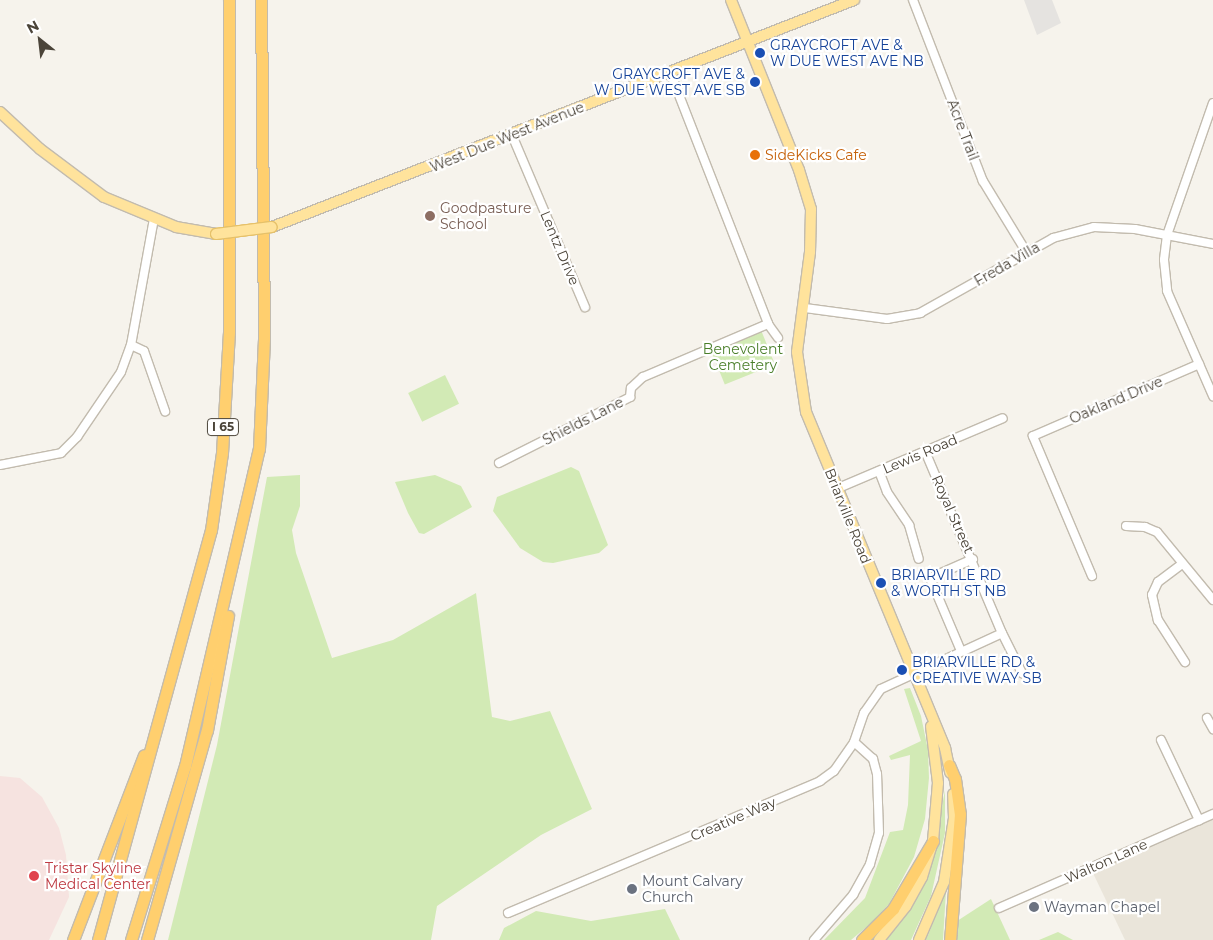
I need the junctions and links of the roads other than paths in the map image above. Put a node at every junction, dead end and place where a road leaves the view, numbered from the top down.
1 (229, 0) edge
2 (261, 0) edge
3 (731, 0) edge
4 (854, 0) edge
5 (913, 0) edge
6 (748, 42) junction
7 (670, 72) junction
8 (1213, 103) edge
9 (0, 112) edge
10 (512, 135) junction
11 (154, 219) junction
12 (1167, 235) junction
13 (1213, 244) edge
14 (1026, 253) junction
15 (585, 307) dead end
16 (805, 308) junction
17 (768, 324) junction
18 (778, 338) dead end
19 (131, 345) junction
20 (1199, 364) junction
21 (1213, 396) edge
22 (165, 411) dead end
23 (1002, 418) dead end
24 (925, 451) junction
25 (499, 463) dead end
26 (0, 465) edge
27 (879, 471) junction
28 (836, 489) junction
29 (247, 508) junction
30 (1126, 526) dead end
31 (919, 559) dead end
32 (973, 559) junction
33 (1182, 564) junction
34 (1092, 576) dead end
35 (1213, 600) edge
36 (1002, 633) junction
37 (961, 651) junction
38 (1185, 662) dead end
39 (913, 672) junction
40 (1022, 673) dead end
41 (173, 676) junction
42 (926, 703) junction
43 (1207, 718) dead end
44 (1213, 729) edge
45 (1162, 740) dead end
46 (854, 742) junction
47 (949, 765) junction
48 (1213, 814) edge
49 (1199, 820) junction
50 (933, 841) junction
51 (1000, 908) dead end
52 (508, 913) dead end
53 (75, 940) edge
54 (98, 940) edge
55 (131, 940) edge
56 (147, 940) edge
57 (814, 940) edge
58 (862, 940) edge
59 (879, 940) edge
60 (919, 940) edge
61 (950, 940) edge

1 - 41 highway, I 65
2 - 29 highway
3 - 6 main road, Briarville Road
4 - 6 main road, West Due West Avenue
5 - 14 street, Acre Trail
6 - 7 main road, West Due West Avenue
6 - 16 main road, Briarville Road
7 - 10 main road, West Due West Avenue
7 - 17 street
8 - 12 street
9 - 11 main road, West Due West Avenue
10 - 11 main road, West Due West Avenue, bridge
10 - 15 street, Lentz Drive
11 - 19 street
12 - 13 street, Freda Villa
12 - 14 street, Freda Villa
12 - 20 street
14 - 16 street, Freda Villa
16 - 28 main road, Briarville Road
17 - 18 street
17 - 25 street, Shields Lane
19 - 22 street
19 - 26 street
20 - 21 street
20 - 34 street, Oakland Drive
23 - 24 street, Lewis Road
24 - 27 street, Lewis Road
24 - 32 street, Royal Street
27 - 28 street, Lewis Road
27 - 31 street
28 - 39 main road, Briarville Road
29 - 55 highway
29 - 56 highway
30 - 33 street
32 - 36 street, Royal Street
32 - 37 street
33 - 35 street
33 - 38 street
36 - 37 street, Creative Way
36 - 40 street, Royal Street
37 - 39 street, Creative Way
39 - 42 main road, Briarville Road
39 - 46 street, Creative Way
41 - 53 highway
41 - 54 highway, I 65
42 - 47 main road, Briarville Road
42 - 50 main road, Briarville Road
43 - 44 street
45 - 49 street
46 - 52 street, Creative Way
46 - 57 street
47 - 60 main road, Briarville Road
47 - 61 highway
48 - 49 street, Walton Lane
49 - 51 street, Walton Lane
50 - 58 highway
50 - 59 main road, Briarville Road

